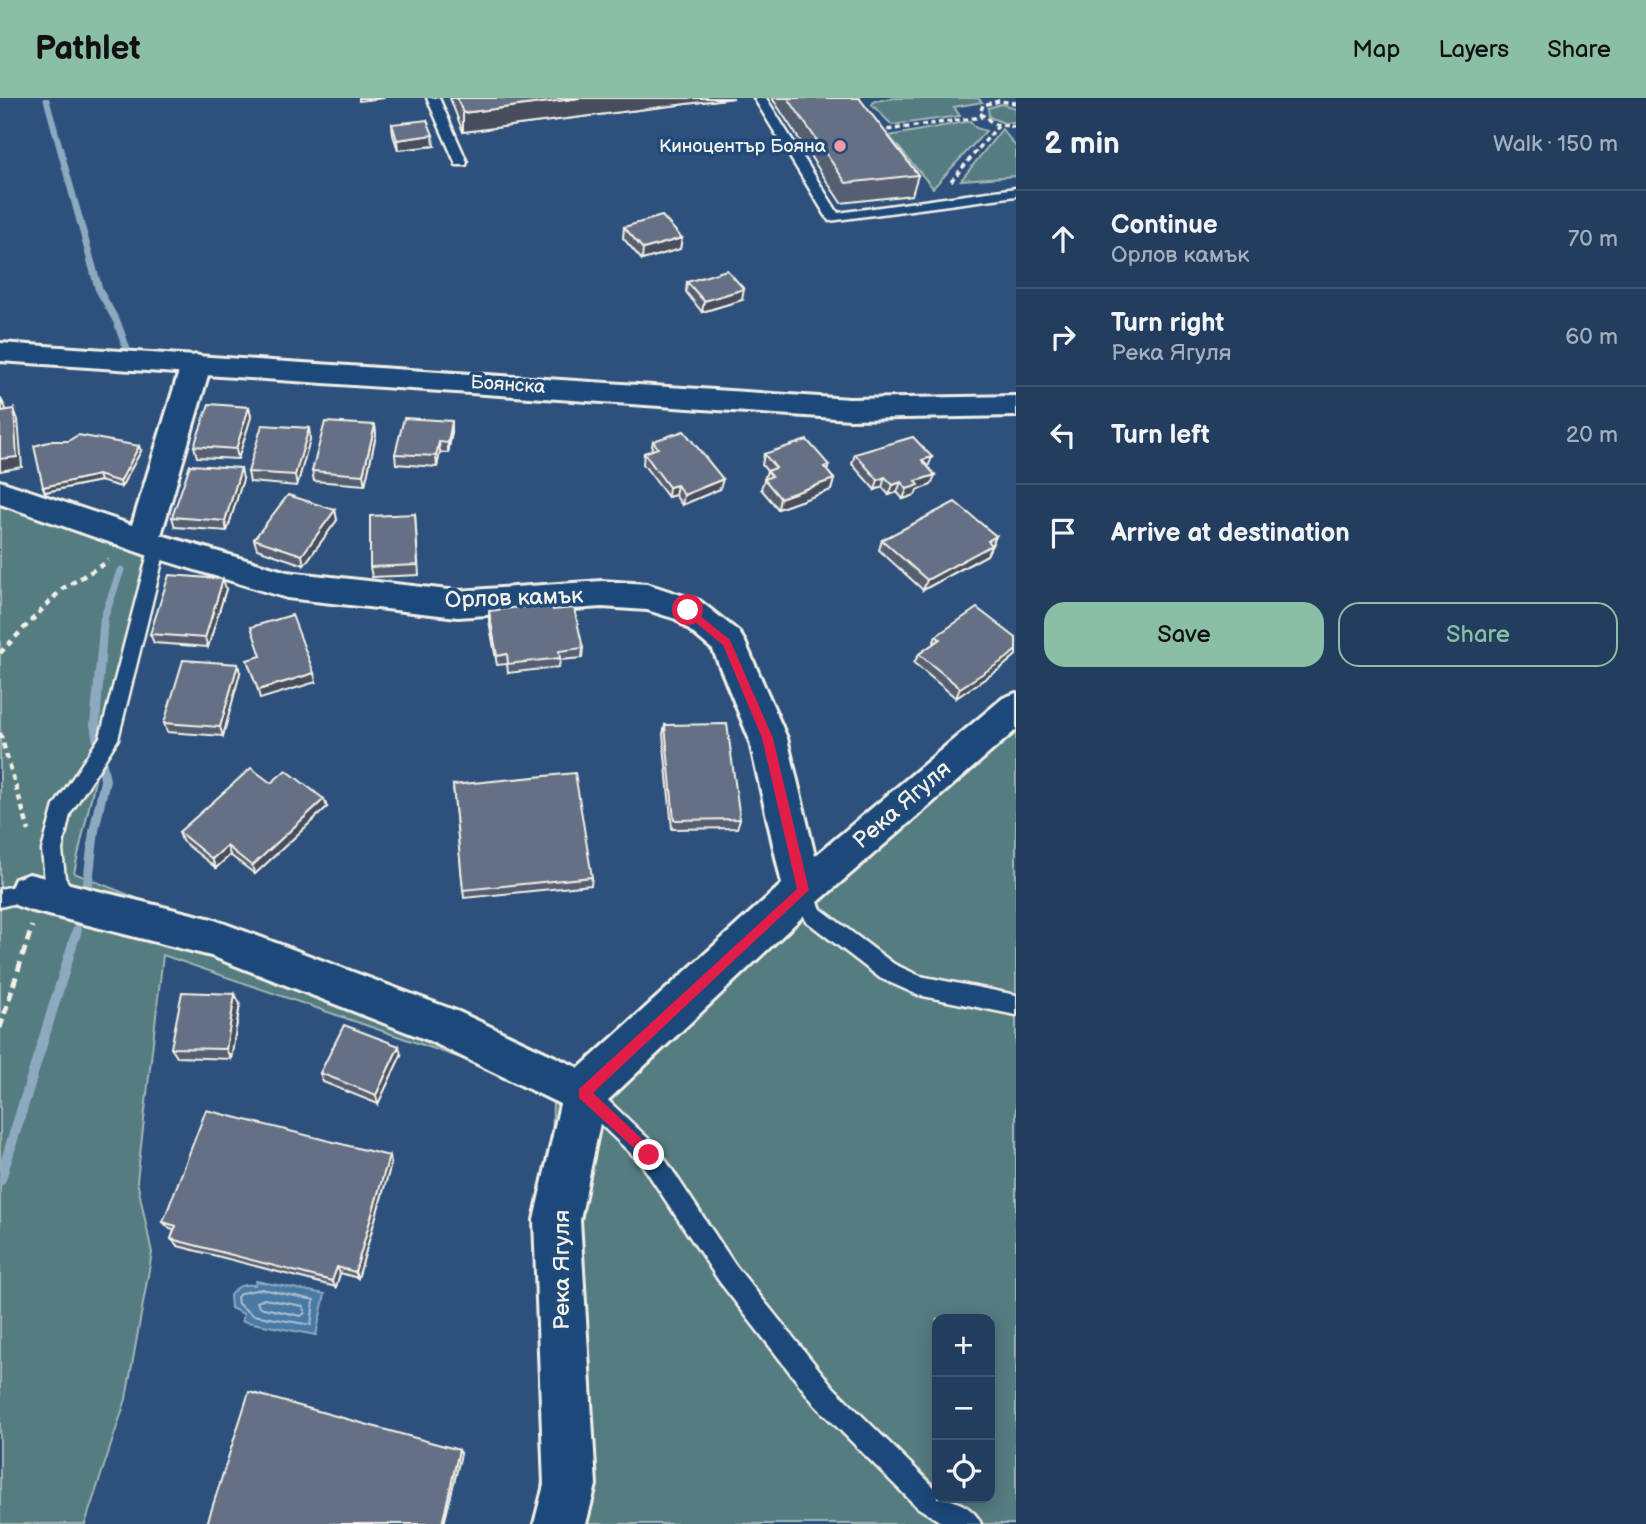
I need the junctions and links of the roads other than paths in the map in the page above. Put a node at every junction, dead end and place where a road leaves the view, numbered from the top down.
1 (433, 98) edge
2 (761, 98) edge
3 (461, 162) dead end
4 (1016, 192) edge
5 (0, 352) edge
6 (196, 365) junction
7 (1016, 406) edge
8 (0, 492) edge
9 (151, 543) junction
10 (1016, 708) edge
11 (803, 890) junction
12 (15, 895) edge
13 (72, 903) junction
14 (1016, 1005) edge
15 (584, 1093) junction
16 (560, 1524) edge
17 (968, 1524) edge

1 - 3 lane
2 - 4 lane
5 - 6 street, Боянска
6 - 7 street, Боянска
6 - 9 street
8 - 9 street, Орлов камък
9 - 11 street, Орлов камък
9 - 13 lane
10 - 11 street, Река Ягуля
11 - 14 lane
11 - 15 street, Река Ягуля
12 - 13 street
13 - 15 street
15 - 16 street, Река Ягуля
15 - 17 lane

